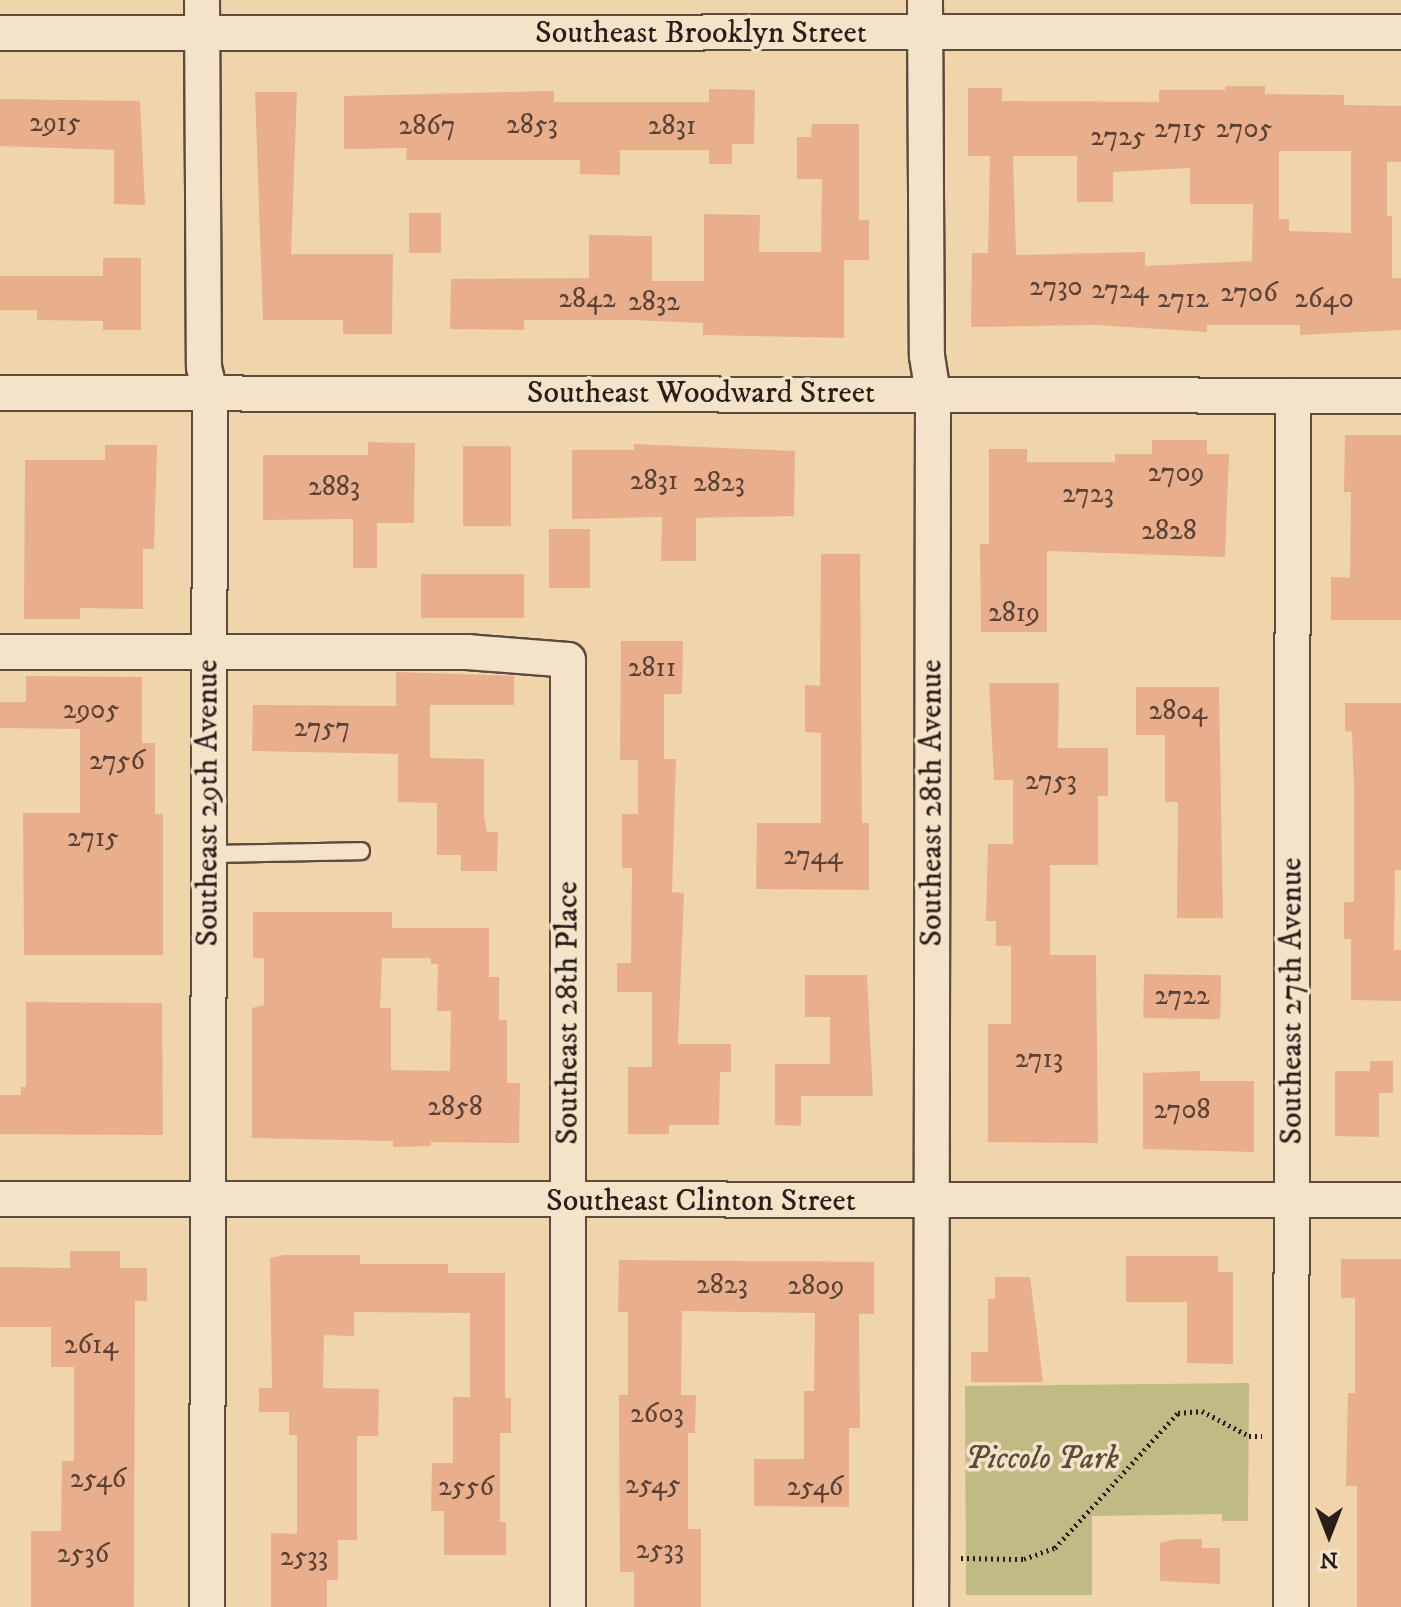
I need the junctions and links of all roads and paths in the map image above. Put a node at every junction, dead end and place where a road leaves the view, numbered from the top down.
1 (926, 16) edge
2 (202, 17) edge
3 (1401, 32) edge
4 (0, 33) edge
5 (0, 393) edge
6 (933, 393) junction
7 (210, 394) junction
8 (1293, 396) junction
9 (1401, 396) edge
10 (0, 652) edge
11 (207, 652) junction
12 (361, 851) dead end
13 (208, 854) junction
14 (0, 1199) edge
15 (1291, 1199) junction
16 (208, 1200) junction
17 (931, 1200) junction
18 (1401, 1200) edge
19 (568, 1201) junction
20 (1291, 1438) junction
21 (931, 1557) junction
22 (207, 1607) edge
23 (568, 1607) edge
24 (931, 1607) edge
25 (1291, 1607) edge

1 - 2 street, Southeast Brooklyn Street
1 - 3 street, Southeast Brooklyn Street
1 - 6 street, Southeast 28th Avenue
2 - 4 street, Southeast Brooklyn Street
2 - 7 street, Southeast 29th Avenue
5 - 7 street, Southeast Woodward Street
6 - 7 street, Southeast Woodward Street
6 - 8 street, Southeast Woodward Street
6 - 17 street, Southeast 28th Avenue
7 - 11 street, Southeast 29th Avenue
8 - 9 street, Southeast Woodward Street
8 - 15 street, Southeast 27th Avenue
10 - 11 street
11 - 13 street, Southeast 29th Avenue
11 - 19 street, Southeast 28th Place
12 - 13 lane
13 - 16 street, Southeast 29th Avenue
14 - 16 street, Southeast Clinton Street
15 - 17 street, Southeast Clinton Street
15 - 18 street, Southeast Clinton Street
15 - 20 street, Southeast 27th Avenue
16 - 19 street, Southeast Clinton Street
16 - 22 street, Southeast 29th Avenue
17 - 19 street, Southeast Clinton Street
17 - 21 street, Southeast 28th Avenue
19 - 23 street, Southeast 28th Place
20 - 21 path
20 - 25 street, Southeast 27th Avenue
21 - 24 street, Southeast 28th Avenue

